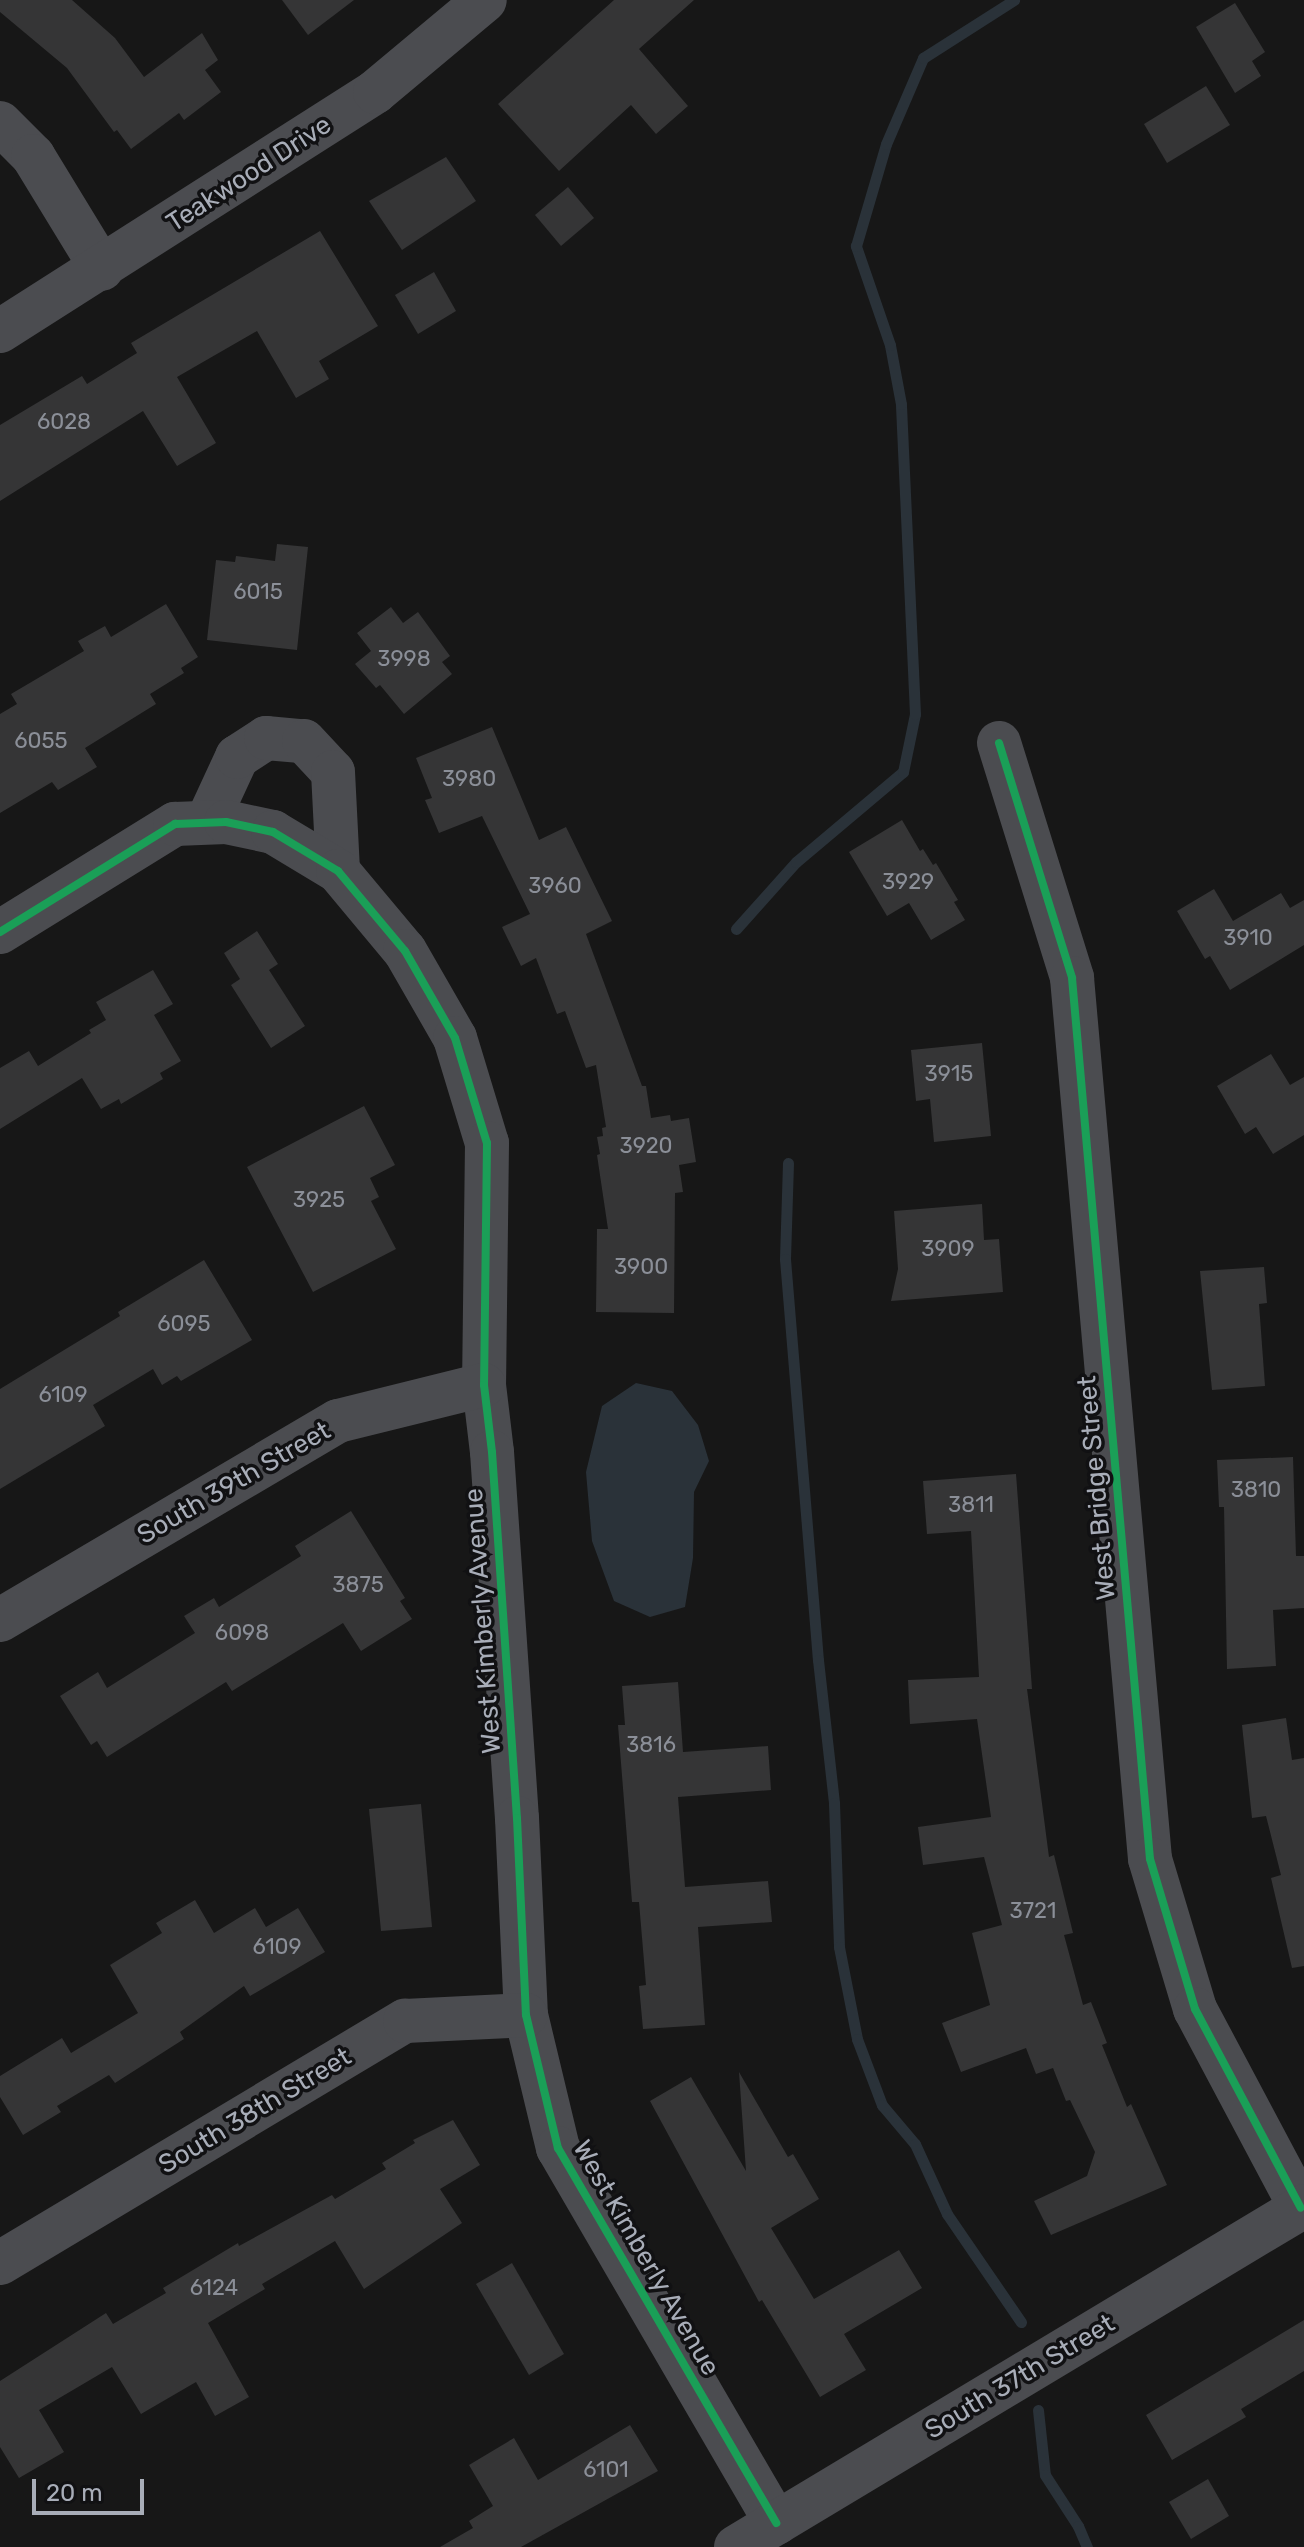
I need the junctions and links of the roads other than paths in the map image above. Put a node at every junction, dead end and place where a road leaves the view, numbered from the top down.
1 (485, 0) edge
2 (0, 123) edge
3 (102, 269) junction
4 (0, 331) edge
5 (999, 743) dead end
6 (191, 823) junction
7 (338, 871) junction
8 (0, 932) edge
9 (484, 1385) junction
10 (0, 1620) edge
11 (526, 2015) junction
12 (1302, 2207) edge
13 (0, 2263) edge
14 (776, 2523) junction
15 (736, 2547) edge

1 - 3 street, Teakwood Drive
2 - 3 street
3 - 4 street, Teakwood Drive
5 - 12 street, West Bridge Street
6 - 7 street, West Kimberly Avenue
6 - 7 street
6 - 8 street
7 - 9 street, West Kimberly Avenue
9 - 10 street, South 39th Street
9 - 11 street, West Kimberly Avenue
11 - 13 street, South 38th Street
11 - 14 street, West Kimberly Avenue
12 - 14 street, South 37th Street
14 - 15 street, South 37th Street

